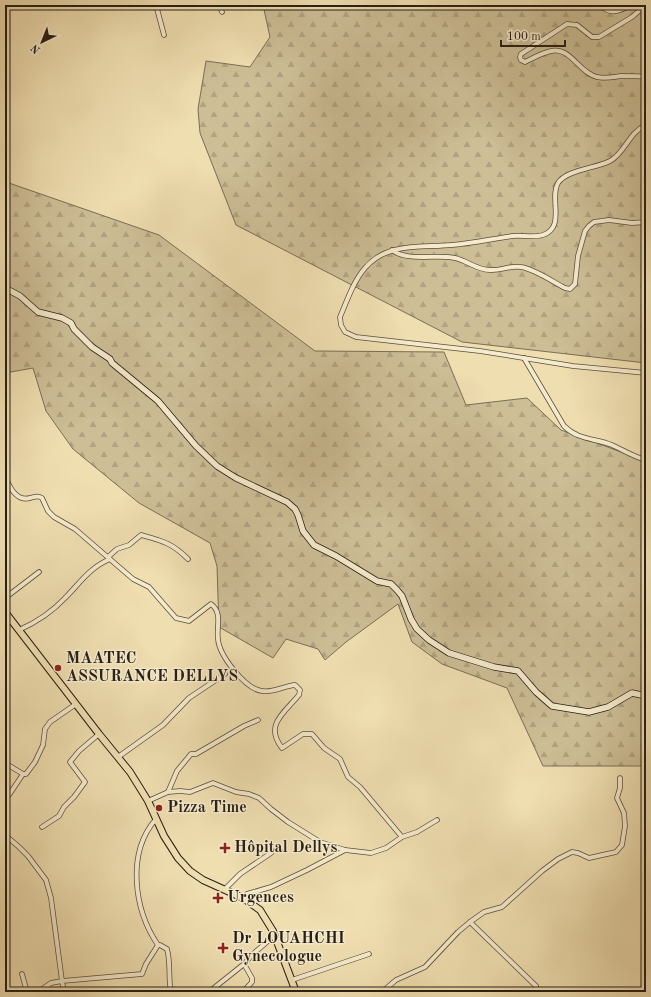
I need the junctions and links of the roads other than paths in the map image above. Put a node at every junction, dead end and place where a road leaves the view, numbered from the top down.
1 (156, 5) edge
2 (220, 5) edge
3 (598, 5) edge
4 (631, 5) edge
5 (646, 5) edge
6 (222, 12) dead end
7 (164, 34) dead end
8 (646, 77) edge
9 (646, 125) edge
10 (646, 222) edge
11 (392, 250) junction
12 (5, 288) edge
13 (524, 358) junction
14 (646, 373) edge
15 (646, 460) edge
16 (5, 476) edge
17 (109, 558) junction
18 (188, 559) dead end
19 (40, 572) dead end
20 (5, 598) edge
21 (5, 612) edge
22 (20, 630) junction
23 (225, 674) dead end
24 (646, 696) edge
25 (76, 704) junction
26 (258, 720) dead end
27 (99, 734) junction
28 (118, 757) junction
29 (5, 763) edge
30 (23, 774) junction
31 (620, 778) dead end
32 (168, 792) junction
33 (9, 794) dead end
34 (148, 801) junction
35 (156, 819) junction
36 (437, 820) dead end
37 (42, 827) dead end
38 (5, 835) edge
39 (402, 837) junction
40 (345, 850) junction
41 (271, 853) dead end
42 (224, 890) junction
43 (243, 898) junction
44 (470, 922) junction
45 (275, 935) junction
46 (158, 945) junction
47 (369, 954) dead end
48 (244, 964) junction
49 (22, 974) dead end
50 (292, 980) junction
51 (62, 981) junction
52 (646, 984) edge
53 (536, 986) dead end
54 (27, 992) edge
55 (38, 992) edge
56 (64, 992) edge
57 (171, 992) edge
58 (209, 992) edge
59 (243, 992) edge
60 (296, 992) edge
61 (382, 992) edge
62 (640, 992) edge

1 - 7 street
2 - 6 street
3 - 4 street
5 - 8 street
9 - 11 street
10 - 11 street
11 - 13 street
12 - 24 street
13 - 14 street
13 - 15 street
16 - 17 street
17 - 18 street
17 - 22 street
17 - 39 street
19 - 20 street
21 - 22 main road
22 - 25 main road
23 - 28 street
25 - 27 main road
25 - 30 street
26 - 32 street
27 - 28 main road
27 - 37 street
28 - 34 main road
29 - 30 street
30 - 33 street
31 - 44 street
32 - 34 street
32 - 40 street
34 - 35 main road
35 - 42 main road
35 - 46 street
36 - 39 street
38 - 51 street
39 - 40 street
40 - 43 street
41 - 42 street
42 - 43 main road
43 - 45 main road
44 - 53 street
44 - 61 street
45 - 48 street
45 - 50 main road
46 - 51 street
46 - 57 street
47 - 50 street
48 - 58 street
48 - 59 street
49 - 54 street
50 - 60 main road
51 - 55 street
51 - 56 street
52 - 62 street

